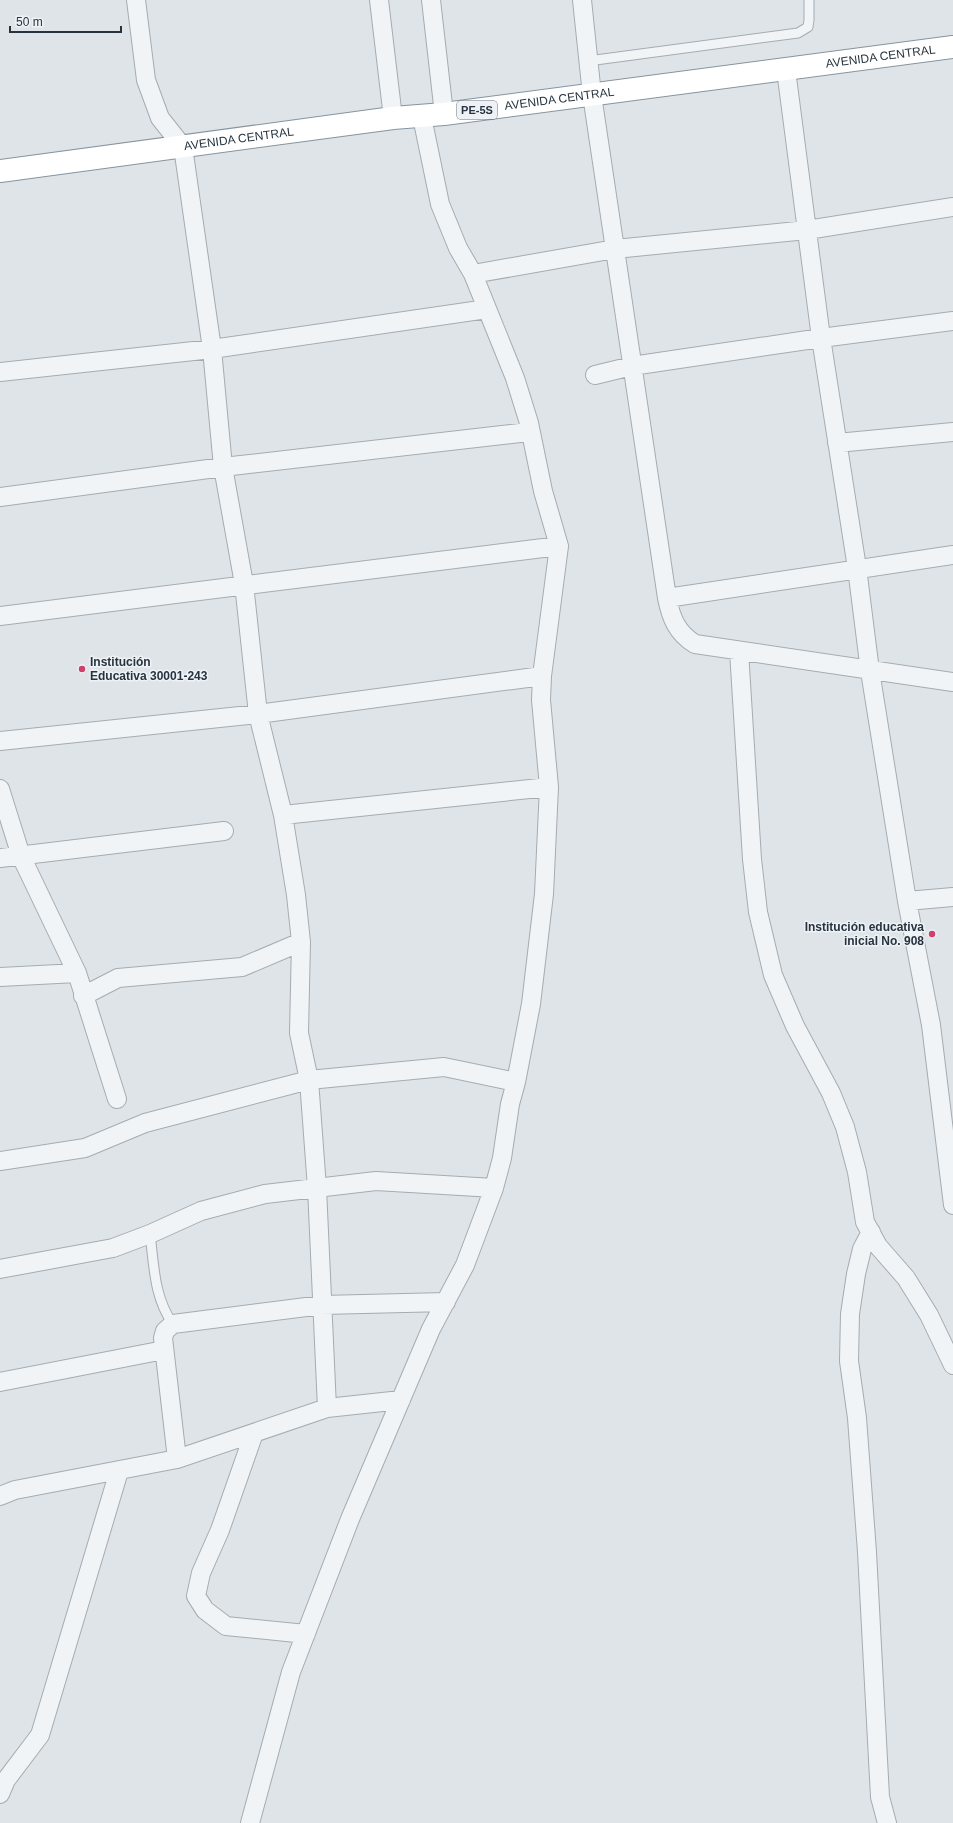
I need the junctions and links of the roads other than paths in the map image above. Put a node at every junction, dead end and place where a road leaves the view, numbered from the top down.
1 (136, 0) edge
2 (379, 0) edge
3 (430, 0) edge
4 (582, 0) edge
5 (809, 0) edge
6 (953, 48) edge
7 (588, 61) junction
8 (786, 70) junction
9 (592, 95) junction
10 (444, 114) junction
11 (422, 117) junction
12 (393, 118) junction
13 (183, 147) junction
14 (0, 171) edge
15 (953, 207) edge
16 (807, 230) junction
17 (615, 249) junction
18 (473, 274) junction
19 (487, 309) junction
20 (953, 321) edge
21 (821, 338) junction
22 (212, 349) junction
23 (632, 366) junction
24 (0, 372) edge
25 (595, 375) dead end
26 (529, 432) junction
27 (953, 432) edge
28 (837, 443) junction
29 (223, 467) junction
30 (0, 497) edge
31 (559, 546) junction
32 (953, 555) edge
33 (857, 568) junction
34 (244, 584) junction
35 (666, 598) junction
36 (0, 616) edge
37 (740, 651) junction
38 (870, 671) junction
39 (542, 676) junction
40 (953, 682) edge
41 (258, 714) junction
42 (0, 741) edge
43 (549, 787) junction
44 (0, 790) edge
45 (283, 815) junction
46 (224, 831) dead end
47 (21, 856) junction
48 (0, 858) edge
49 (953, 897) edge
50 (907, 901) junction
51 (301, 942) junction
52 (77, 973) junction
53 (0, 978) edge
54 (83, 996) junction
55 (308, 1080) junction
56 (516, 1082) junction
57 (117, 1099) dead end
58 (949, 1132) edge
59 (0, 1161) edge
60 (317, 1188) junction
61 (494, 1188) junction
62 (953, 1205) edge
63 (871, 1232) junction
64 (150, 1234) junction
65 (0, 1269) edge
66 (446, 1302) junction
67 (322, 1305) junction
68 (173, 1324) junction
69 (164, 1350) junction
70 (953, 1365) edge
71 (0, 1382) edge
72 (401, 1400) junction
73 (327, 1408) junction
74 (254, 1433) junction
75 (177, 1459) junction
76 (119, 1471) junction
77 (0, 1496) edge
78 (306, 1634) junction
79 (0, 1794) edge
80 (250, 1823) edge
81 (887, 1823) edge

1 - 13 street
2 - 12 street
3 - 10 street
4 - 7 street
5 - 7 lane
6 - 8 highway, AVENIDA CENTRAL / PE-5S
7 - 9 street
8 - 9 highway, AVENIDA CENTRAL / PE-5S
8 - 16 street
9 - 10 highway, AVENIDA CENTRAL / PE-5S
9 - 17 street
10 - 11 highway, AVENIDA CENTRAL / PE-5S
11 - 12 highway, AVENIDA CENTRAL / PE-5S
11 - 18 street
12 - 13 highway, AVENIDA CENTRAL / PE-5S
13 - 14 highway, AVENIDA CENTRAL / PE-5S
13 - 22 street
15 - 16 street
16 - 17 street
16 - 21 street
17 - 18 street
17 - 23 street
18 - 19 street
19 - 22 street
19 - 26 street
20 - 21 street
21 - 23 street
21 - 28 street
22 - 24 street
22 - 29 street
23 - 25 street
23 - 35 street
26 - 29 street
26 - 31 street
27 - 28 street
28 - 33 street
29 - 30 street
29 - 34 street
31 - 34 street
31 - 39 street
32 - 33 street
33 - 35 street
33 - 38 street
34 - 36 street
34 - 41 street
35 - 37 street
37 - 38 street
37 - 63 street
38 - 40 street
38 - 50 street
39 - 41 street
39 - 43 street
41 - 42 street
41 - 45 street
43 - 45 street
43 - 56 street
44 - 47 street
45 - 51 street
46 - 47 street
47 - 48 street
47 - 52 street
49 - 50 street
50 - 58 street
51 - 54 street
51 - 55 street
52 - 53 street
52 - 54 street
54 - 57 street
55 - 56 street
55 - 59 street
55 - 60 street
56 - 61 street
58 - 62 street
60 - 61 street
60 - 64 street
60 - 67 street
61 - 66 street
63 - 70 street
63 - 81 street
64 - 65 street
64 - 68 lane
66 - 67 street
66 - 72 street
67 - 68 street
67 - 73 street
68 - 69 street
69 - 71 street
69 - 75 street
72 - 73 street
72 - 78 street
73 - 74 street
74 - 75 street
74 - 78 street
75 - 76 street
76 - 77 street
76 - 79 street
78 - 80 street

